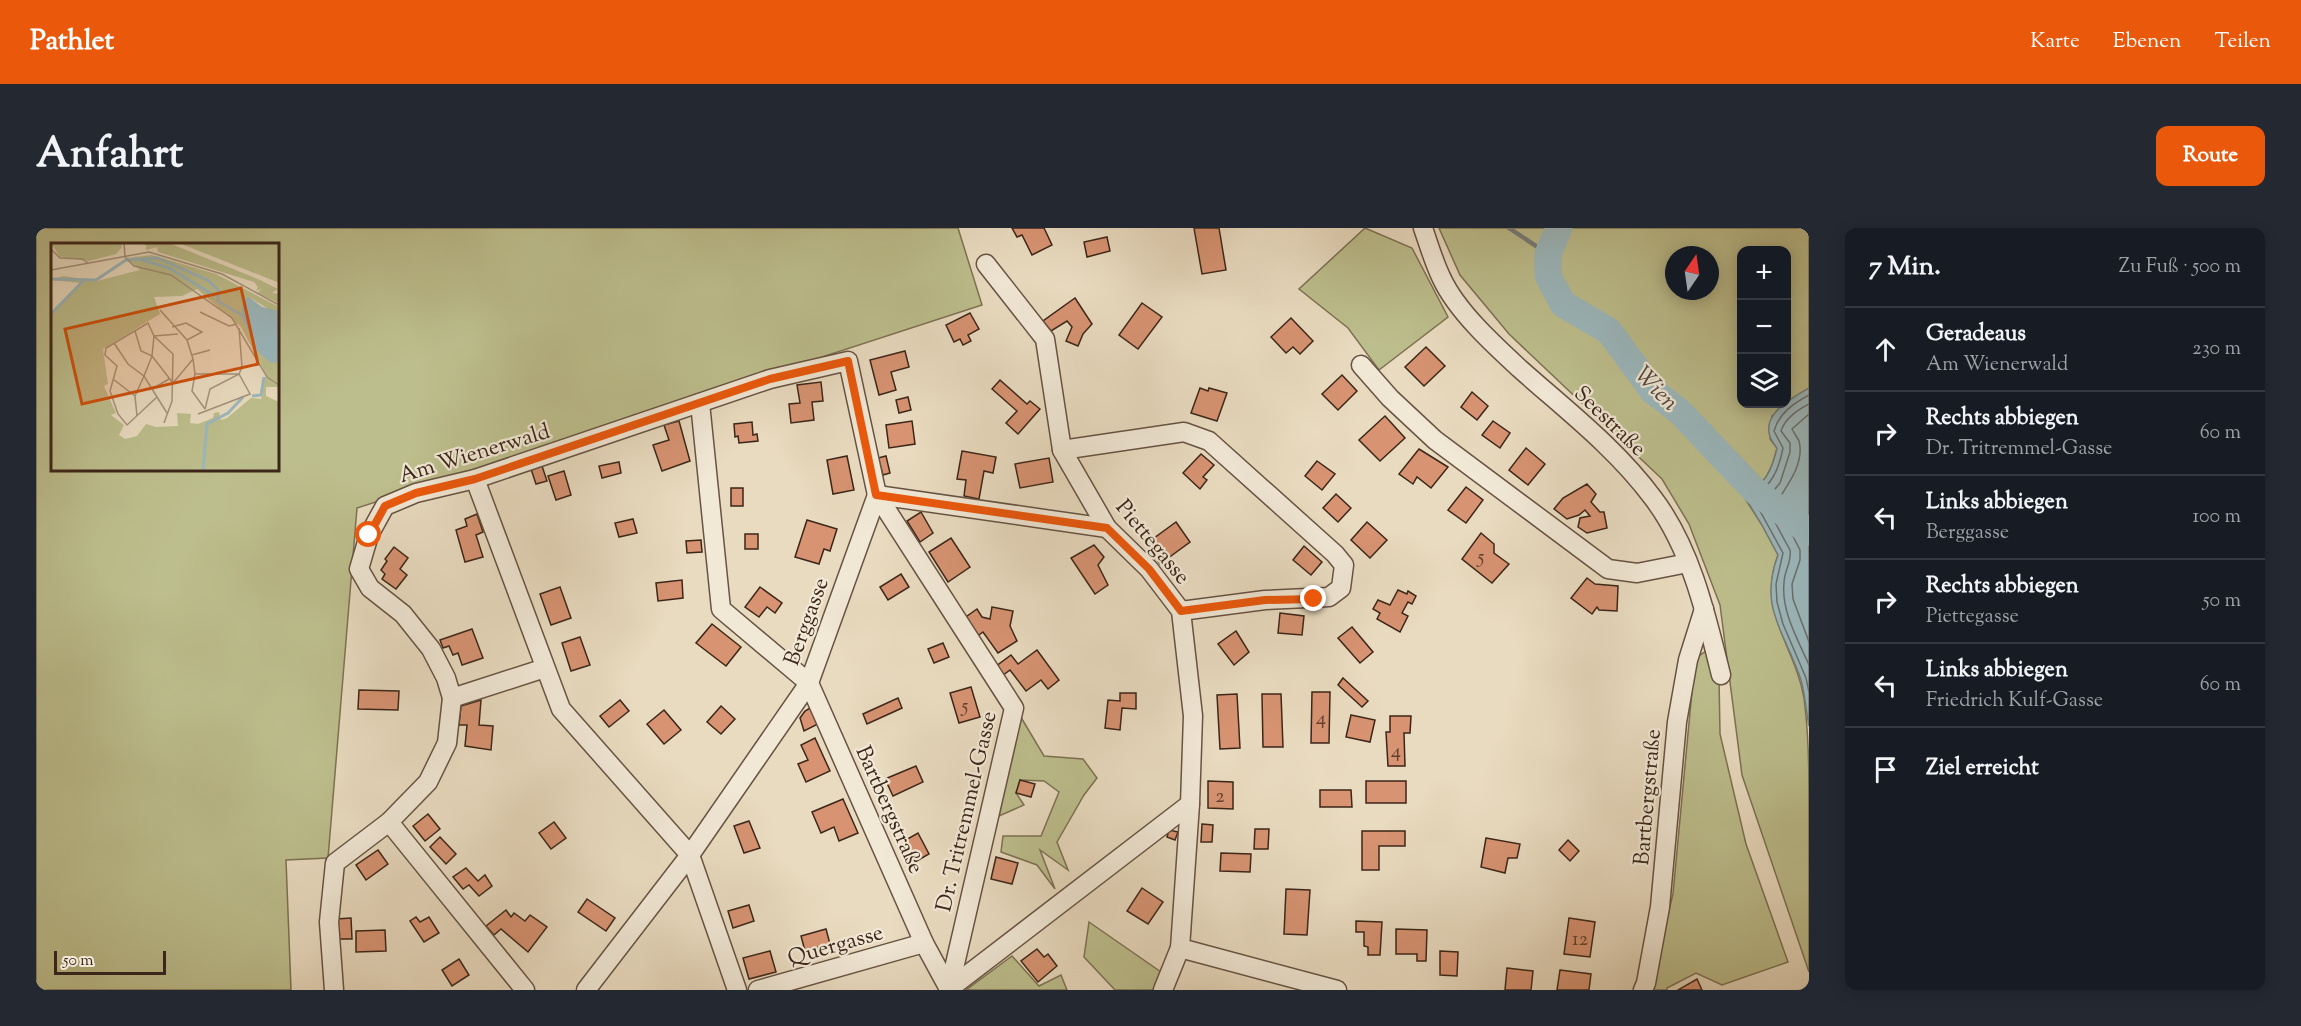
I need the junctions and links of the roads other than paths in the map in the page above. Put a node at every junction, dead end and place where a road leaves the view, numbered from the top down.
1 (1423, 228) edge
2 (986, 264) dead end
3 (848, 361) joint
4 (1361, 365) dead end
5 (700, 404) junction
6 (1062, 450) junction
7 (475, 479) junction
8 (876, 495) junction
9 (1107, 528) junction
10 (1688, 563) junction
11 (1704, 609) junction
12 (1181, 611) junction
13 (544, 668) junction
14 (1721, 675) dead end
15 (809, 682) junction
16 (452, 698) junction
17 (1190, 804) junction
18 (389, 822) junction
19 (690, 855) junction
20 (924, 944) junction
21 (1180, 948) junction
22 (334, 990) edge
23 (525, 990) edge
24 (586, 990) edge
25 (737, 990) edge
26 (759, 990) edge
27 (949, 990) edge
28 (1163, 990) edge
29 (1337, 990) edge
30 (1643, 990) edge

1 - 10 street, Seestraße
2 - 6 street, Piettegasse
3 - 5 street, Am Wienerwald
3 - 8 street, Dr. Tritremmel-Gasse
4 - 10 street
5 - 7 street, Am Wienerwald
5 - 15 street, Berggasse
6 - 9 street, Piettegasse
6 - 12 street
7 - 13 street
7 - 16 street, Am Wienerwald
8 - 9 street
8 - 15 street, Berggasse
8 - 27 street, Dr. Tritremmel-Gasse
9 - 12 street, Piettegasse
10 - 11 street, Seestraße
11 - 14 street, Seestraße
11 - 30 street, Bartbergstraße
12 - 17 street, Piettegasse
13 - 16 street
13 - 19 street
15 - 19 street
15 - 20 street, Bartbergstraße
16 - 18 street, Am Wienerwald
17 - 21 street
17 - 27 street
18 - 22 street, Am Wienerwald
18 - 23 street
19 - 24 street
19 - 25 street
20 - 26 street, Quergasse
20 - 27 street, Bartbergstraße
21 - 28 street
21 - 29 street

